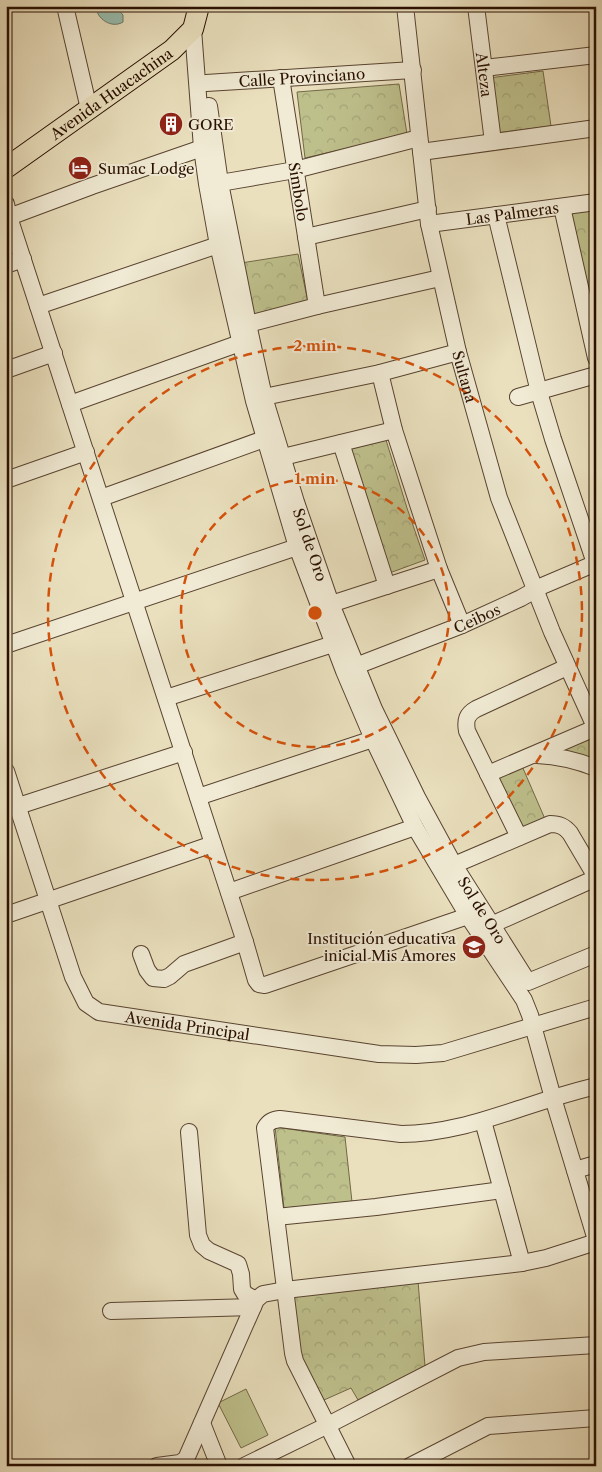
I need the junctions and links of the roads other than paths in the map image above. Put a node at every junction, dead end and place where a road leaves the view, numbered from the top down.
1 (66, 6) edge
2 (200, 6) edge
3 (405, 6) edge
4 (476, 6) edge
5 (193, 29) junction
6 (596, 55) edge
7 (484, 68) junction
8 (405, 71) junction
9 (281, 78) junction
10 (206, 83) junction
11 (89, 109) junction
12 (596, 128) edge
13 (493, 142) junction
14 (420, 145) junction
15 (202, 148) junction
16 (6, 168) edge
17 (294, 170) junction
18 (220, 183) junction
19 (596, 202) edge
20 (562, 207) junction
21 (8, 211) edge
22 (496, 215) junction
23 (428, 217) junction
24 (306, 237) junction
25 (218, 245) junction
26 (23, 259) junction
27 (6, 265) edge
28 (440, 278) junction
29 (38, 306) junction
30 (317, 306) junction
31 (248, 324) junction
32 (240, 343) junction
33 (458, 352) junction
34 (54, 353) junction
35 (596, 358) edge
36 (6, 370) edge
37 (380, 373) junction
38 (596, 376) edge
39 (539, 392) junction
40 (264, 397) junction
41 (518, 397) dead end
42 (70, 404) junction
43 (394, 430) junction
44 (264, 439) junction
45 (341, 444) junction
46 (86, 452) junction
47 (283, 457) junction
48 (6, 480) edge
49 (101, 498) junction
50 (297, 547) junction
51 (595, 564) edge
52 (439, 569) junction
53 (387, 586) junction
54 (536, 590) junction
55 (135, 602) junction
56 (331, 604) junction
57 (462, 625) junction
58 (333, 644) junction
59 (6, 645) edge
60 (356, 666) junction
61 (567, 667) junction
62 (166, 698) junction
63 (591, 706) edge
64 (596, 729) edge
65 (373, 739) junction
66 (184, 752) junction
67 (533, 755) junction
68 (596, 768) edge
69 (6, 771) edge
70 (488, 774) junction
71 (198, 797) junction
72 (12, 808) edge
73 (415, 827) junction
74 (519, 837) junction
75 (213, 844) junction
76 (454, 865) junction
77 (596, 878) edge
78 (229, 892) junction
79 (48, 900) junction
80 (6, 915) edge
81 (468, 916) junction
82 (491, 925) junction
83 (246, 942) junction
84 (140, 954) dead end
85 (596, 954) edge
86 (596, 1007) edge
87 (533, 1026) junction
88 (596, 1086) edge
89 (553, 1098) junction
90 (483, 1121) junction
91 (189, 1132) dead end
92 (596, 1164) edge
93 (575, 1170) junction
94 (502, 1190) junction
95 (276, 1217) junction
96 (596, 1241) edge
97 (522, 1263) junction
98 (285, 1290) junction
99 (254, 1303) junction
100 (111, 1311) dead end
101 (596, 1345) edge
102 (596, 1418) edge
103 (202, 1423) junction
104 (328, 1425) junction
105 (181, 1464) edge
106 (157, 1466) edge
107 (219, 1466) edge
108 (244, 1466) edge
109 (348, 1466) edge
110 (410, 1466) edge

1 - 11 street
2 - 5 main road
2 - 10 street, Sol de Oro
3 - 8 street, Sultana
4 - 7 street, Alteza
5 - 11 main road, Avenida Huacachina
5 - 15 street
6 - 7 street
7 - 13 street, Alteza
8 - 9 street, Calle Provinciano
8 - 14 street, Sultana
9 - 10 street, Calle Provinciano
9 - 17 street, Símbolo
10 - 18 street, Sol de Oro
11 - 16 main road, Avenida Huacachina
12 - 13 street
13 - 14 street
14 - 17 street
14 - 23 street, Sultana
15 - 21 street
15 - 25 street
17 - 18 street
17 - 24 street, Símbolo
18 - 31 street, Sol de Oro
19 - 20 street, Las Palmeras
20 - 22 street, Las Palmeras
20 - 35 street
21 - 26 street
22 - 23 street, Las Palmeras
22 - 39 street
23 - 24 street, Las Palmeras
23 - 28 street, Sultana
24 - 30 street, Símbolo
25 - 29 street
25 - 32 street
26 - 27 street
26 - 29 street
28 - 30 street
28 - 33 street, Sultana
29 - 34 street
30 - 31 street
31 - 40 street, Sol de Oro
32 - 42 street
32 - 44 street
33 - 37 street
33 - 54 street, Sultana
34 - 36 street
34 - 42 street
37 - 40 street
37 - 43 street
38 - 39 street
39 - 41 street
39 - 51 street
40 - 47 street, Sol de Oro
42 - 46 street
43 - 45 street
43 - 52 street
44 - 49 street
44 - 50 street
45 - 47 street
45 - 53 street
46 - 48 street
46 - 49 street
47 - 56 street, Sol de Oro
49 - 55 street
50 - 55 street
50 - 58 street
51 - 54 street, Ceibos
52 - 53 street
52 - 57 street
53 - 56 street
54 - 57 street, Ceibos
54 - 61 street, Sultana
55 - 59 street
55 - 62 street
56 - 60 street, Sol de Oro
57 - 60 street, Ceibos
58 - 62 street
58 - 65 street
60 - 76 street, Sol de Oro
61 - 63 street, Sultana
61 - 70 street
62 - 66 street
63 - 64 street, Sultana
64 - 67 street
65 - 71 street
65 - 73 street
66 - 71 street
66 - 72 street
67 - 68 street
67 - 70 street
69 - 72 street, Avenida Principal
70 - 74 street
71 - 75 street
72 - 79 street, Avenida Principal
73 - 78 street
73 - 81 street
74 - 76 street
74 - 77 street
75 - 78 street
75 - 79 street
76 - 82 street, Sol de Oro
77 - 82 street
78 - 83 street
79 - 80 street
79 - 87 street, Avenida Principal
81 - 83 street
81 - 87 street
82 - 85 street, Sol de Oro
83 - 84 street
86 - 87 street, Avenida Principal
87 - 89 street
88 - 89 street
89 - 90 street
89 - 93 street
90 - 94 street
90 - 95 street
91 - 99 street
92 - 93 street
93 - 96 street
94 - 95 street
94 - 97 street
95 - 98 street
96 - 97 street
97 - 98 street
98 - 99 street
98 - 104 street
99 - 100 street
99 - 103 street
101 - 104 street
102 - 110 street
103 - 105 street
103 - 107 street
104 - 108 street
104 - 109 street
105 - 106 street

